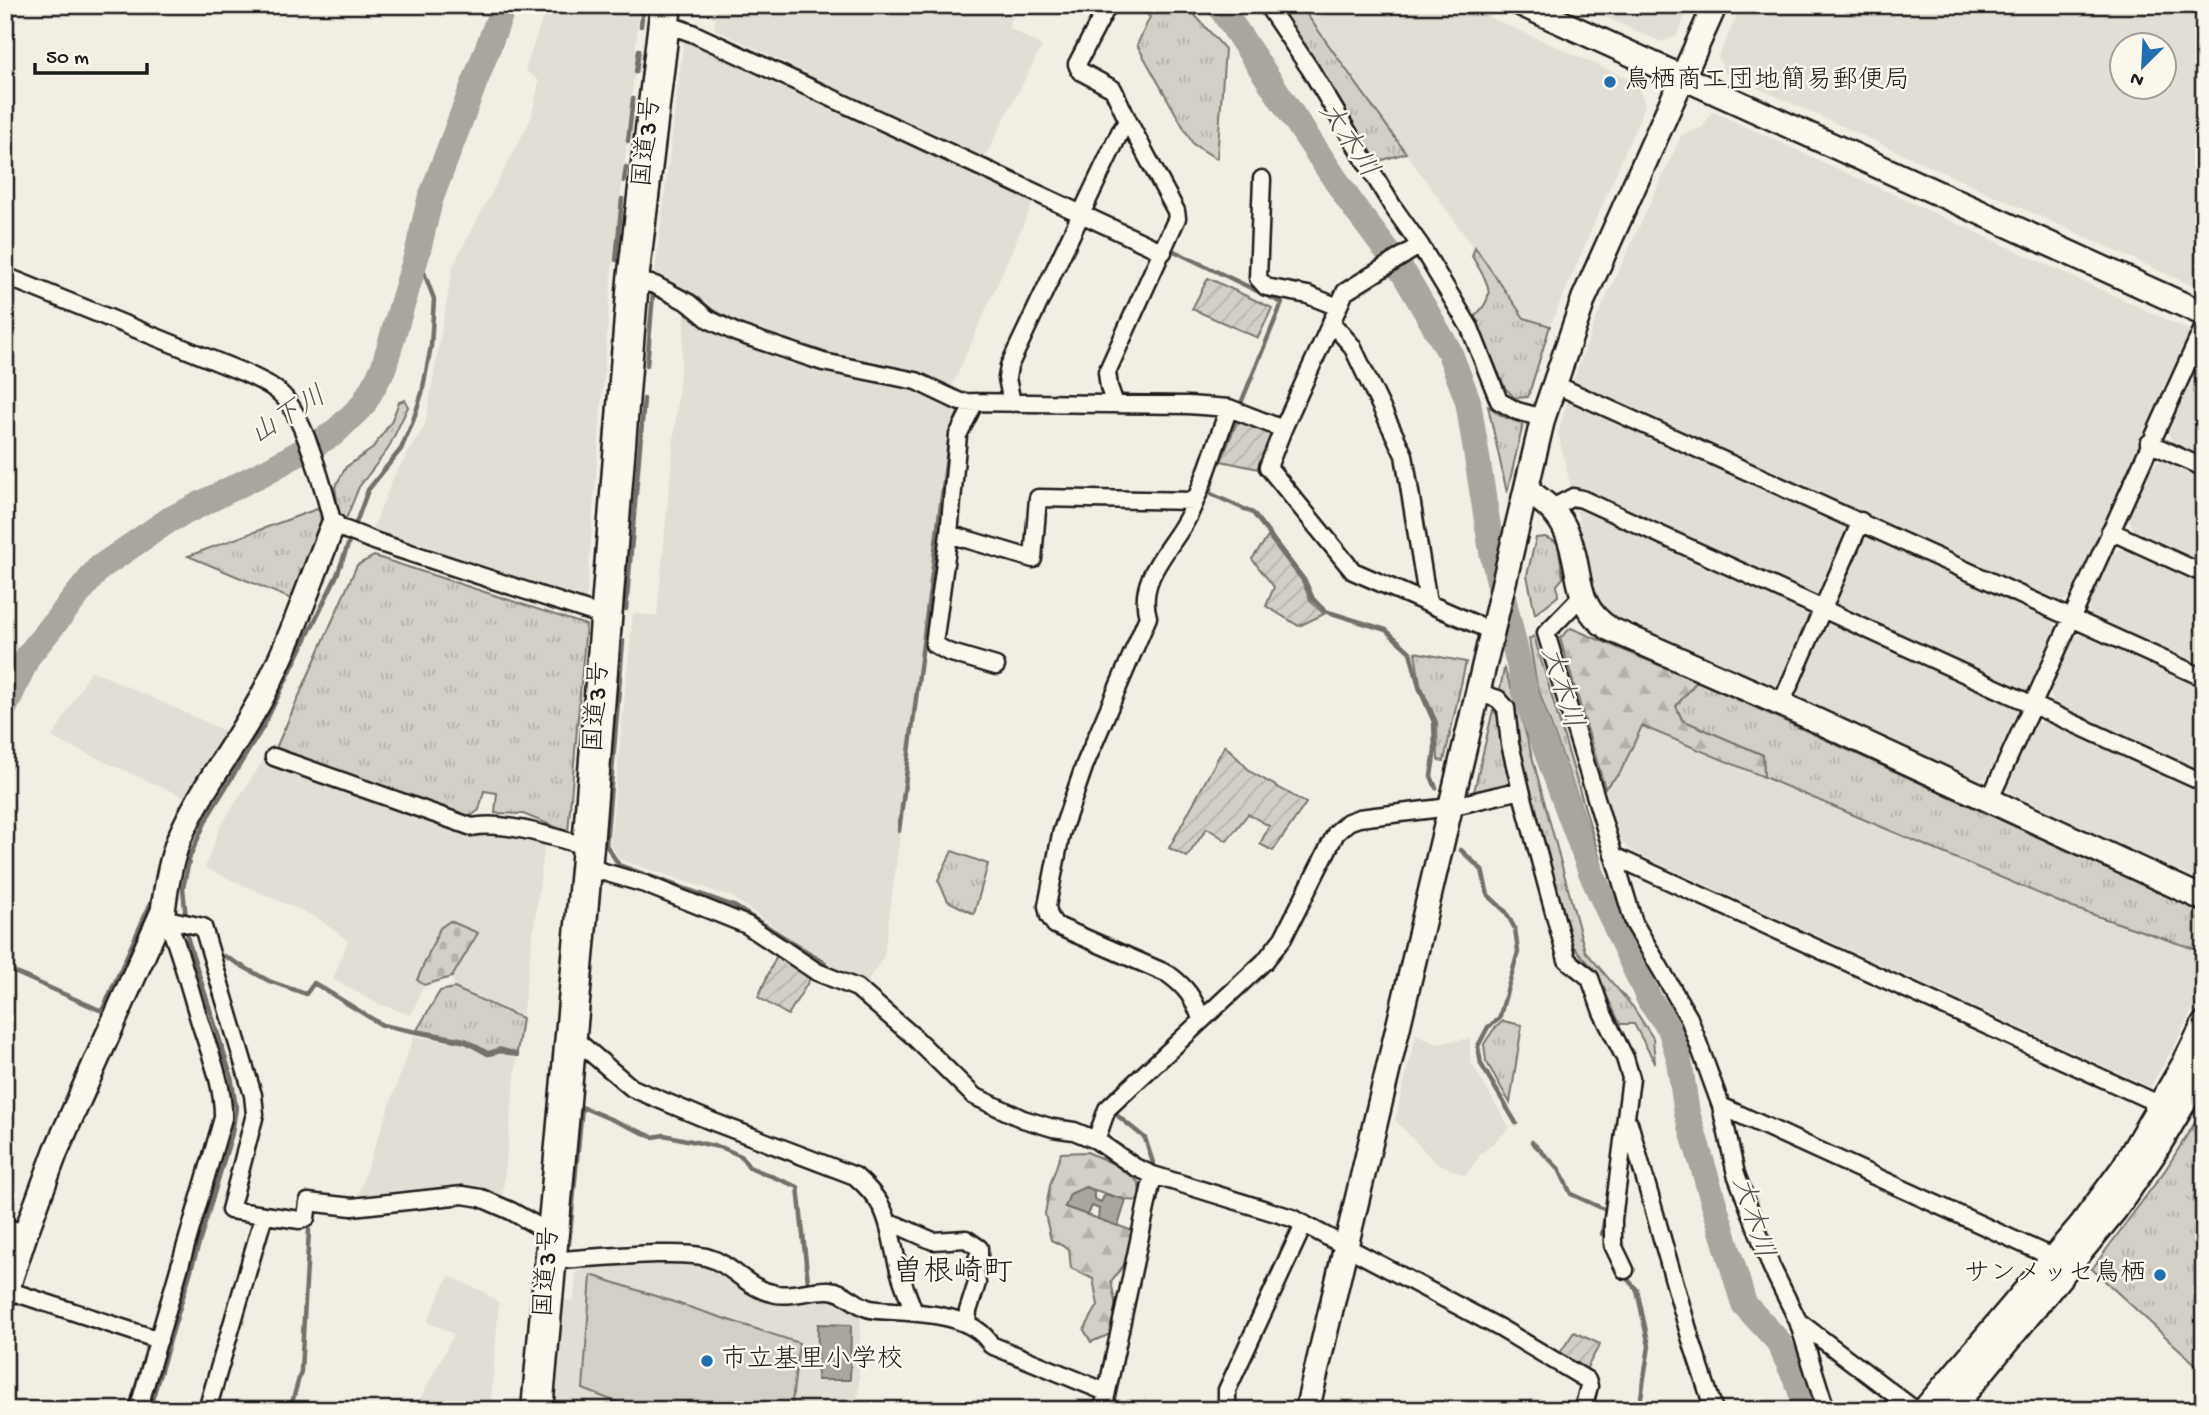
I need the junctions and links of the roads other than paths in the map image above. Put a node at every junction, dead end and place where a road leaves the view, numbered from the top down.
1 (1108, 5) edge
2 (1267, 5) edge
3 (1522, 5) edge
4 (1715, 5) edge
5 (664, 18) edge
6 (1682, 76) junction
7 (1128, 121) junction
8 (1262, 178) dead end
9 (1083, 214) junction
10 (1416, 247) junction
11 (1163, 251) junction
12 (5, 276) edge
13 (634, 280) junction
14 (2204, 314) edge
15 (1334, 315) junction
16 (2204, 326) edge
17 (1554, 384) junction
18 (975, 402) junction
19 (1012, 403) junction
20 (1115, 404) junction
21 (1229, 408) junction
22 (1543, 418) junction
23 (1283, 429) junction
24 (2150, 443) junction
25 (2204, 468) edge
26 (1527, 490) junction
27 (1195, 501) junction
28 (1552, 508) junction
29 (1861, 521) junction
30 (333, 525) junction
31 (2110, 531) junction
32 (949, 534) junction
33 (2204, 574) edge
34 (1583, 595) junction
35 (1428, 603) junction
36 (1823, 609) junction
37 (606, 617) junction
38 (2071, 617) junction
39 (1494, 632) junction
40 (996, 666) dead end
41 (2204, 678) edge
42 (1479, 693) junction
43 (1782, 704) junction
44 (2032, 705) junction
45 (274, 757) dead end
46 (2204, 783) edge
47 (1521, 790) junction
48 (1989, 801) junction
49 (1450, 807) junction
50 (1614, 856) junction
51 (587, 857) junction
52 (2204, 899) edge
53 (165, 915) junction
54 (1201, 1019) junction
55 (2204, 1024) edge
56 (570, 1035) junction
57 (2204, 1069) edge
58 (2161, 1105) junction
59 (1721, 1106) junction
60 (1627, 1117) junction
61 (1096, 1140) junction
62 (1153, 1175) junction
63 (264, 1215) junction
64 (1304, 1224) junction
65 (890, 1227) junction
66 (15, 1231) edge
67 (1347, 1247) junction
68 (551, 1248) junction
69 (2052, 1257) junction
70 (1625, 1270) dead end
71 (6, 1293) edge
72 (914, 1312) junction
73 (1798, 1321) junction
74 (967, 1323) junction
75 (159, 1340) junction
76 (1106, 1392) junction
77 (1955, 1402) edge
78 (138, 1410) edge
79 (207, 1410) edge
80 (537, 1410) edge
81 (1103, 1410) edge
82 (1227, 1410) edge
83 (1307, 1410) edge
84 (1583, 1410) edge
85 (1714, 1410) edge
86 (1826, 1410) edge
87 (1915, 1410) edge
88 (1924, 1410) edge

1 - 7 street
2 - 10 street
3 - 6 street
4 - 6 street
5 - 9 street
5 - 13 highway, 国道3号
6 - 14 street
6 - 17 street
7 - 9 street
7 - 11 street
8 - 15 street
9 - 11 street
9 - 19 street
10 - 15 street
10 - 22 street
11 - 20 street
12 - 30 street
13 - 18 street
13 - 37 highway, 国道3号
15 - 23 street
15 - 35 street
16 - 24 street
17 - 22 street
17 - 29 street
18 - 19 street
18 - 32 street
19 - 20 street
20 - 21 street
21 - 23 street
21 - 27 street
22 - 26 street
23 - 35 street
24 - 25 street
24 - 31 street
26 - 28 street
26 - 39 street
27 - 32 street
27 - 54 street
28 - 34 street
28 - 36 street
29 - 36 street
29 - 38 street
30 - 37 street
30 - 53 street
31 - 33 street
31 - 38 street
32 - 40 street
34 - 43 street
34 - 50 street
35 - 39 street
36 - 43 street
36 - 44 street
37 - 51 highway, 国道3号
38 - 41 street
38 - 44 street
39 - 42 street
42 - 47 street
42 - 49 street
43 - 48 street
44 - 46 street
44 - 48 street
45 - 51 street
47 - 49 street
47 - 60 street
48 - 52 street
49 - 54 street
49 - 67 street
50 - 58 street
50 - 59 street
51 - 56 highway, 国道3号
51 - 61 street
53 - 63 street
53 - 66 street
53 - 75 street
54 - 61 street
55 - 58 street
56 - 65 street
56 - 68 highway, 国道3号
57 - 77 street
58 - 69 street
59 - 69 street
59 - 73 street
60 - 70 street
60 - 85 street
61 - 62 street
62 - 64 street
62 - 76 street
63 - 68 street
63 - 79 street
64 - 67 street
64 - 82 street
65 - 72 street
65 - 74 street
66 - 71 street
67 - 83 street
67 - 84 street
68 - 72 street
68 - 80 highway, 国道3号
69 - 77 street
71 - 75 street
72 - 74 street
73 - 86 street
73 - 87 street
74 - 76 street
75 - 78 street
76 - 81 street
77 - 88 street

